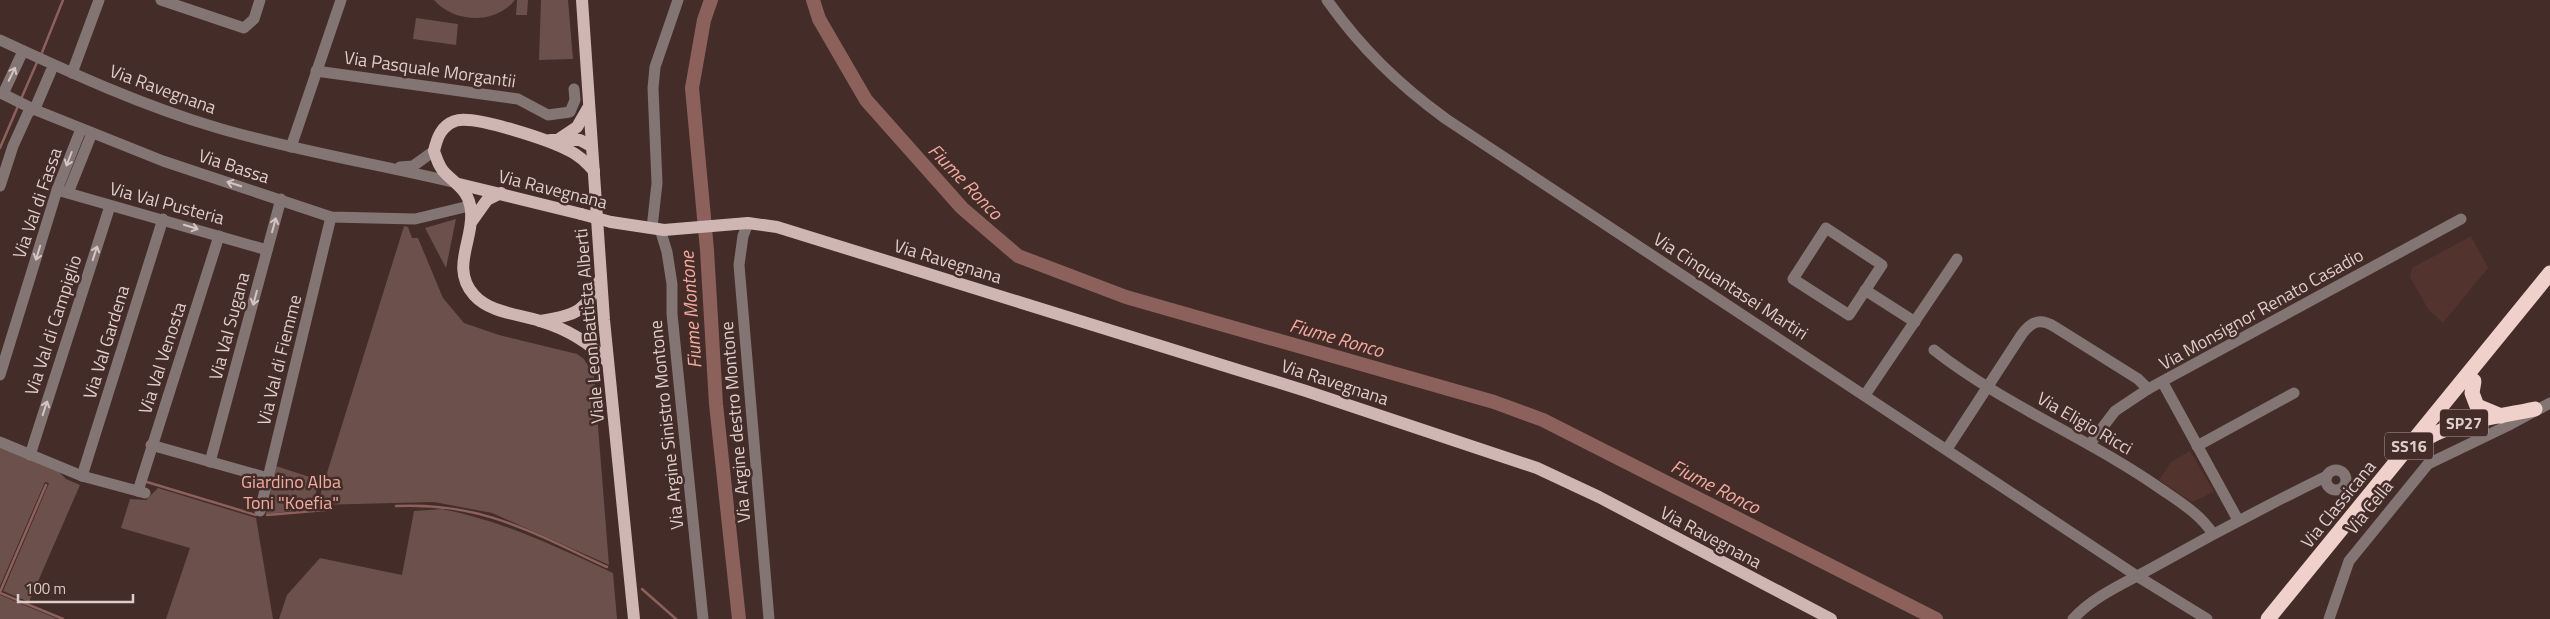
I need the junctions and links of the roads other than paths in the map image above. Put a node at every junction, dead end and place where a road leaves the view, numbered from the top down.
1 (99, 0) edge
2 (161, 0) edge
3 (260, 0) edge
4 (341, 0) edge
5 (582, 0) edge
6 (678, 0) edge
7 (1327, 0) edge
8 (0, 40) edge
9 (23, 51) junction
10 (52, 68) junction
11 (316, 71) junction
12 (72, 73) junction
13 (574, 89) dead end
14 (1, 93) edge
15 (588, 108) junction
16 (32, 109) junction
17 (86, 131) junction
18 (553, 140) junction
19 (591, 146) junction
20 (291, 147) junction
21 (434, 151) junction
22 (572, 152) junction
23 (388, 166) junction
24 (594, 171) junction
25 (459, 184) junction
26 (0, 186) edge
27 (63, 191) junction
28 (501, 194) junction
29 (281, 199) junction
30 (110, 206) junction
31 (465, 207) dead end
32 (332, 217) junction
33 (163, 219) junction
34 (2461, 219) dead end
35 (472, 220) junction
36 (748, 223) junction
37 (658, 229) junction
38 (219, 236) junction
39 (267, 250) junction
40 (1958, 259) dead end
41 (2550, 273) edge
42 (601, 277) junction
43 (2550, 288) edge
44 (1865, 290) junction
45 (582, 310) junction
46 (540, 321) junction
47 (1915, 322) junction
48 (605, 323) junction
49 (584, 340) junction
50 (1934, 350) dead end
51 (608, 362) junction
52 (0, 375) edge
53 (2474, 380) junction
54 (2163, 383) junction
55 (1987, 387) junction
56 (2148, 389) junction
57 (2294, 393) dead end
58 (1865, 395) junction
59 (2546, 407) edge
60 (2503, 416) junction
61 (2427, 438) junction
62 (0, 442) edge
63 (2090, 444) junction
64 (151, 445) junction
65 (2197, 446) junction
66 (1947, 449) junction
67 (30, 455) junction
68 (210, 462) junction
69 (82, 476) junction
70 (2327, 476) dead end
71 (268, 478) junction
72 (260, 511) dead end
73 (2238, 520) junction
74 (2213, 534) junction
75 (2137, 576) junction
76 (634, 619) edge
77 (703, 619) edge
78 (768, 619) edge
79 (1831, 619) edge
80 (2072, 619) edge
81 (2207, 619) edge
82 (2268, 619) edge
83 (2278, 619) edge
84 (2330, 619) edge

1 - 12 street
2 - 3 street
4 - 11 street
5 - 15 main road, Viale Leon Battista Alberti
6 - 37 street
7 - 58 street, Via Cinquantasei Martiri
8 - 9 street, Via Ravegnana
9 - 10 street, Via Ravegnana
14 -> 9 street
10 - 12 street, Via Ravegnana
10 - 16 street
11 - 13 street, Via Pasquale Morgantii
11 - 20 street
12 - 20 street, Via Ravegnana
14 - 16 street, Via Bassa
15 - 18 main road
15 - 19 main road, Viale Leon Battista Alberti
16 - 17 street, Via Bassa
16 - 26 street
17 - 27 street, Via Val di Fassa
29 -> 17 street, Via Bassa
18 - 19 main road
18 - 21 main road
18 - 22 main road
19 - 22 main road
19 - 24 main road, Viale Leon Battista Alberti
20 - 23 street, Via Ravegnana
21 - 23 street
21 - 25 main road
22 - 24 main road
23 - 25 street, Via Ravegnana
24 - 42 main road, Viale Leon Battista Alberti
25 - 28 main road, Via Ravegnana
25 - 35 main road
27 - 30 street, Via Val Pusteria
27 -> 52 street, Via Val di Fassa
28 - 35 main road
28 - 37 main road, Via Ravegnana, bridge
29 - 32 street, Via Bassa
39 -> 29 street, Via Val Sugana
30 - 33 street, Via Val Pusteria
67 -> 30 street, Via Val di Campiglio
31 - 32 street, Via Bassa
32 - 71 street, Via Val di Fiemme
33 -> 38 street, Via Val Pusteria
33 - 69 street, Via Val Gardena
34 - 54 street, Via Monsignor Renato Casadio
35 - 46 main road
36 - 37 main road, Via Ravegnana
36 - 78 street, Via Argine destro Montone
36 - 79 main road, Via Ravegnana
37 - 77 street, Via Argine Sinistro Montone
38 - 39 street, Via Val Pusteria
38 - 64 street, Via Val Venosta
39 -> 68 street, Via Val Sugana
40 - 47 street
41 - 82 highway, Via Classicana / SS16
42 - 45 main road
42 - 48 main road, Viale Leon Battista Alberti
43 - 53 highway, Via Classicana / SS16
44 - 44 street
44 - 47 street
45 - 46 main road
45 - 48 main road
46 - 49 main road
47 - 58 street
48 - 49 main road
48 - 51 main road, Viale Leon Battista Alberti
49 - 51 main road
50 - 55 street, Via Eligio Ricci
51 - 76 main road, Viale Leon Battista Alberti
53 - 60 highway, SP27
53 - 61 highway, Via Classicana / SS16
54 - 56 street, Via Monsignor Renato Casadio
54 - 65 street
55 - 56 street
55 - 63 street, Via Eligio Ricci
55 - 66 street
56 - 63 street, Via Monsignor Renato Casadio
57 - 65 street
58 - 66 street, Via Cinquantasei Martiri
59 - 60 highway, SP27
59 - 84 street, Via Cella
60 - 61 highway, SP27
61 - 83 highway, Via Classicana / SS16
62 - 67 street
63 - 74 street, Via Eligio Ricci
64 - 68 street
64 - 69 street, Via Val Venosta
65 - 73 street
66 - 75 street, Via Cinquantasei Martiri
67 - 69 street
68 - 71 street
70 - 73 street
71 - 72 street, Via Val di Fiemme
73 - 74 street
74 - 75 street
75 - 80 street
75 - 81 street

